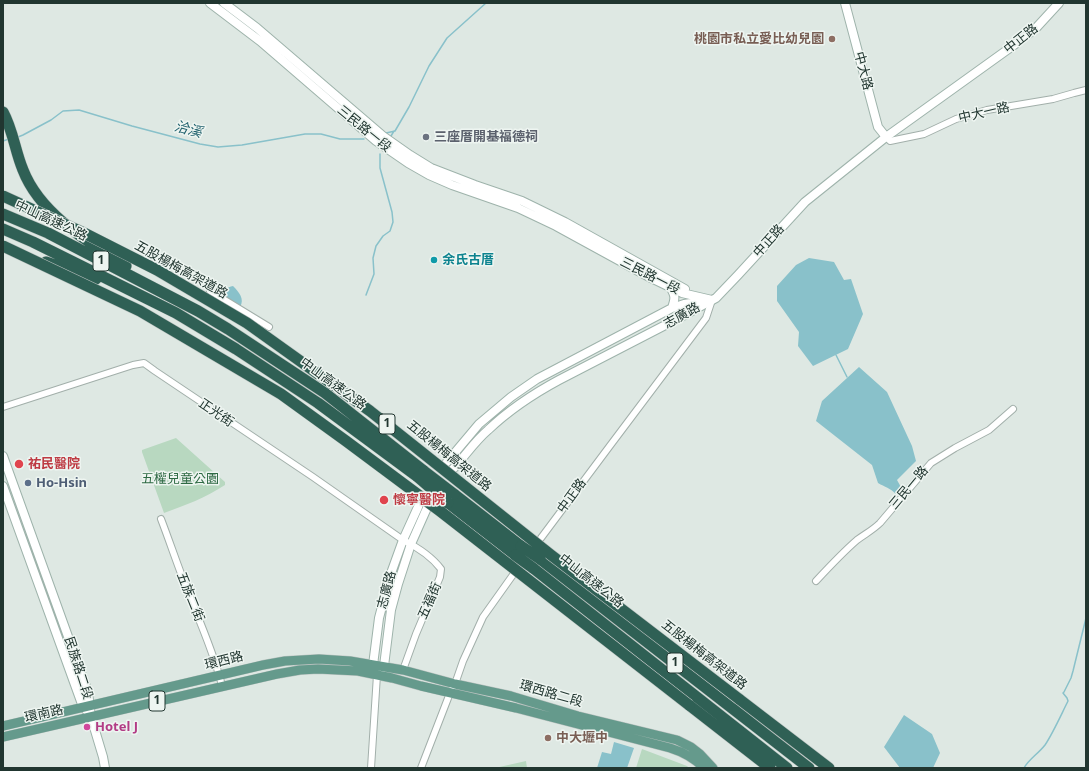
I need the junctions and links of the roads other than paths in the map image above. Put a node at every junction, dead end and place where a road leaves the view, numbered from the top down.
1 (210, 3) edge
2 (224, 3) edge
3 (846, 3) edge
4 (849, 3) edge
5 (1059, 3) edge
6 (1086, 90) edge
7 (3, 112) edge
8 (886, 137) junction
9 (379, 138) junction
10 (3, 196) edge
11 (3, 214) edge
12 (3, 229) edge
13 (4, 247) edge
14 (670, 287) junction
15 (210, 291) dead end
16 (712, 300) junction
17 (672, 308) junction
18 (198, 311) junction
19 (176, 312) junction
20 (269, 327) dead end
21 (3, 407) edge
22 (1013, 409) dead end
23 (3, 456) edge
24 (447, 462) dead end
25 (453, 469) dead end
26 (421, 474) junction
27 (3, 486) edge
28 (418, 507) dead end
29 (427, 508) dead end
30 (161, 519) dead end
31 (541, 538) dead end
32 (403, 540) junction
33 (411, 544) junction
34 (537, 563) junction
35 (515, 572) dead end
36 (816, 582) dead end
37 (373, 665) junction
38 (384, 666) junction
39 (403, 670) junction
40 (220, 675) junction
41 (377, 675) junction
42 (455, 684) junction
43 (222, 686) junction
44 (450, 693) junction
45 (87, 706) junction
46 (91, 717) junction
47 (3, 726) edge
48 (3, 737) edge
49 (105, 768) edge
50 (372, 768) edge
51 (421, 768) edge
52 (704, 768) edge
53 (713, 768) edge
54 (770, 768) edge
55 (787, 768) edge
56 (809, 768) edge
57 (829, 768) edge

1 - 9 main road, 三民路一段
2 - 9 main road, 三民路一段
3 - 8 main road, 中大路
4 - 8 main road
5 - 8 main road, 中正路
6 - 8 street, 中大一路
7 - 18 highway
8 - 16 main road, 中正路
9 - 14 main road, 三民路一段
9 - 16 main road, 三民路一段
10 - 57 highway, 五股楊梅高架道路 / 1, bridge
11 - 18 highway, 中山高速公路 / 1
12 - 19 highway, 中山高速公路 / 1
13 - 19 highway
13 - 54 highway, 1, bridge
14 - 16 main road, 三民路一段
14 - 17 main road
15 - 20 street
16 - 17 main road, 志廣路
16 - 25 main road, 志廣路
16 - 31 street, 中正路
17 - 24 main road, 志廣路
18 - 26 highway, 中山高速公路 / 1
19 - 26 highway, 中山高速公路 / 1
21 - 32 street, 正光街
22 - 36 street, 三民一路
23 - 45 main road, 民族路二段
26 - 34 highway, 中山高速公路 / 1, bridge
27 - 45 main road, 民族路二段
28 - 32 main road, 志廣路
29 - 33 main road, 志廣路
30 - 40 street, 五族二街
32 - 33 street, 正光街
32 - 37 main road, 志廣路
33 - 38 main road, 志廣路
33 - 39 street, 五福街
34 - 55 highway, 中山高速公路 / 1
34 - 56 highway, 中山高速公路 / 1
35 - 42 street
37 - 38 main road, 環西路二段 / 1
37 - 40 main road, 環西路 / 1
37 - 41 main road, 志廣路
38 - 39 main road, 環西路二段 / 1
38 - 41 main road
39 - 42 main road, 環西路二段 / 1
40 - 43 street, 五族二街
40 - 45 main road, 環西路 / 1
41 - 43 main road, 環西路 / 1
41 - 44 main road, 環西路二段 / 1
41 - 50 street, 志廣路
42 - 44 street
42 - 53 main road, 環西路二段 / 1
43 - 46 main road, 環西路 / 1
44 - 51 street
44 - 52 main road, 環西路二段 / 1
45 - 46 main road, 民族路二段
45 - 47 main road, 環南路 / 1
46 - 48 main road, 環南路 / 1
46 - 49 main road, 民族路二段

